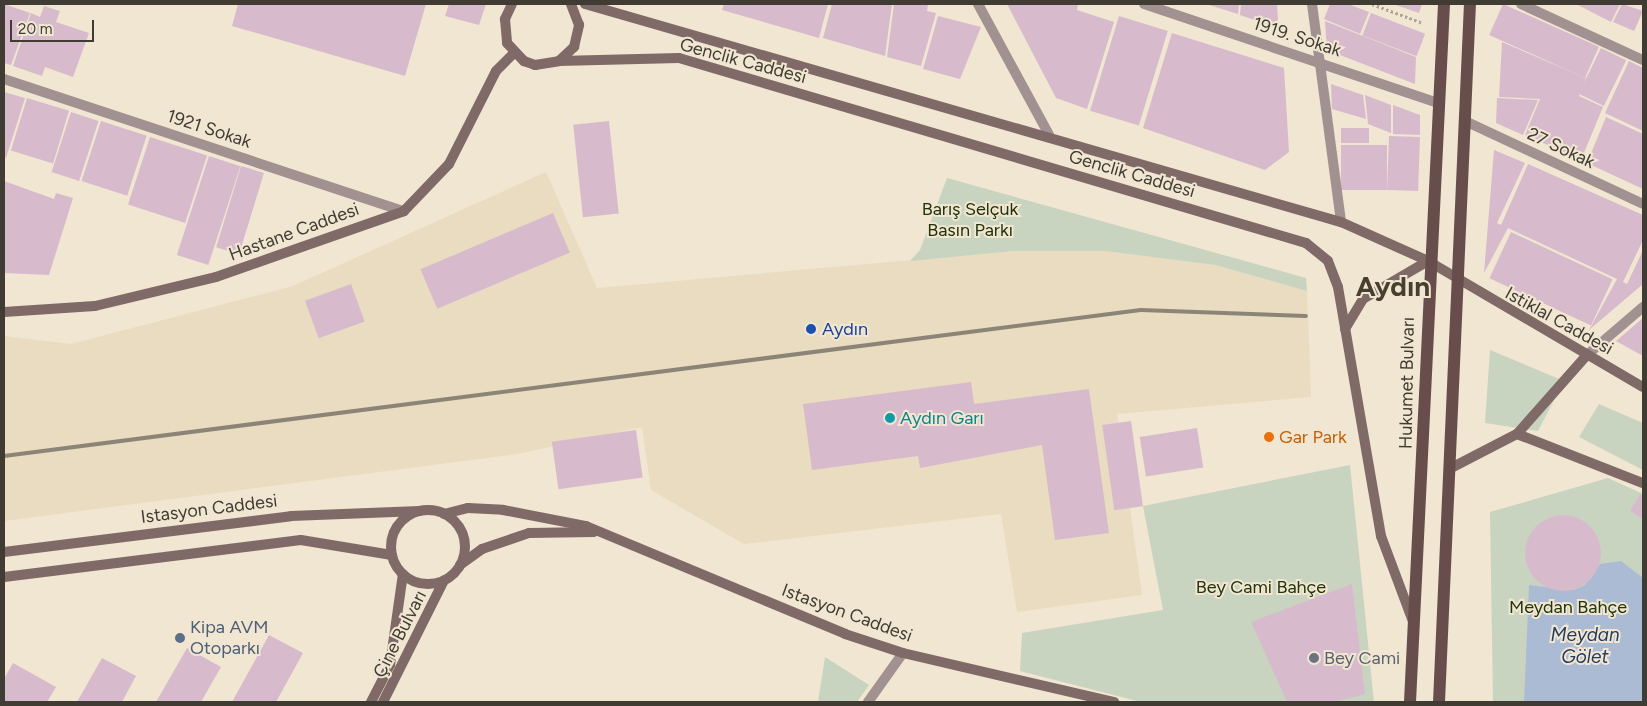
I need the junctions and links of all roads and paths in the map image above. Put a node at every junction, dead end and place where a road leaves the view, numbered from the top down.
1 (512, 4) edge
2 (571, 4) edge
3 (585, 4) edge
4 (978, 4) edge
5 (1144, 4) edge
6 (1312, 4) edge
7 (1372, 4) edge
8 (1444, 4) edge
9 (1470, 4) edge
10 (1521, 4) edge
11 (1442, 31) junction
12 (514, 53) junction
13 (1643, 60) edge
14 (559, 61) junction
15 (1319, 62) junction
16 (4, 79) edge
17 (1439, 103) junction
18 (1465, 121) junction
19 (1049, 135) junction
20 (1643, 204) edge
21 (404, 210) junction
22 (1341, 222) junction
23 (1428, 261) junction
24 (1459, 283) junction
25 (1643, 307) edge
26 (4, 312) edge
27 (1345, 329) junction
28 (1586, 355) junction
29 (1643, 386) edge
30 (1517, 434) junction
31 (1451, 468) junction
32 (1643, 483) edge
33 (420, 511) junction
34 (444, 514) junction
35 (607, 532) junction
36 (4, 552) edge
37 (392, 555) junction
38 (460, 565) junction
39 (403, 574) junction
40 (4, 577) edge
41 (444, 580) junction
42 (1413, 622) junction
43 (903, 653) junction
44 (371, 702) edge
45 (383, 702) edge
46 (868, 702) edge
47 (1114, 702) edge
48 (1410, 702) edge
49 (1439, 702) edge

1 - 12 street
2 - 14 street
3 - 19 street, Genclik Caddesi
4 - 19 street
5 - 15 street, 1919. Sokak
6 - 15 street
7 - 11 path
8 - 11 main road, Hukumet Bulvarı
9 - 18 main road
10 - 13 street
11 - 17 main road, Hukumet Bulvarı
12 - 14 street, Genclik Caddesi
12 - 21 street, Hastane Caddesi
14 - 27 street, Genclik Caddesi
15 - 17 street, 1919. Sokak
15 - 22 street
16 - 21 street, 1921 Sokak
17 - 23 main road, Hukumet Bulvarı
18 - 20 street, 27 Sokak
18 - 24 main road
19 - 22 street, Genclik Caddesi
21 - 26 street, Hastane Caddesi
22 - 23 street, Genclik Caddesi
23 - 24 street, Genclik Caddesi
23 - 27 street
23 - 42 main road, Hukumet Bulvarı
24 - 28 street, Istiklal Caddesi
24 - 31 main road
25 - 28 street
27 - 42 street, Genclik Caddesi
28 - 29 street, Istiklal Caddesi
28 - 30 street
30 - 31 street
30 - 32 street
31 - 49 main road
33 - 34 street
33 - 36 street, Istasyon Caddesi
33 - 37 street
34 - 35 street, Istasyon Caddesi
34 - 38 street
35 - 38 street, Çine Bulvarı
35 - 43 street, Istasyon Caddesi
37 - 39 street, Çine Bulvarı
37 - 40 street
38 - 41 street, Çine Bulvarı
39 - 41 street, Çine Bulvarı
39 - 44 street, Çine Bulvarı
41 - 45 street, Çine Bulvarı
42 - 48 main road, Hukumet Bulvarı
43 - 46 street
43 - 47 street, Istasyon Caddesi

